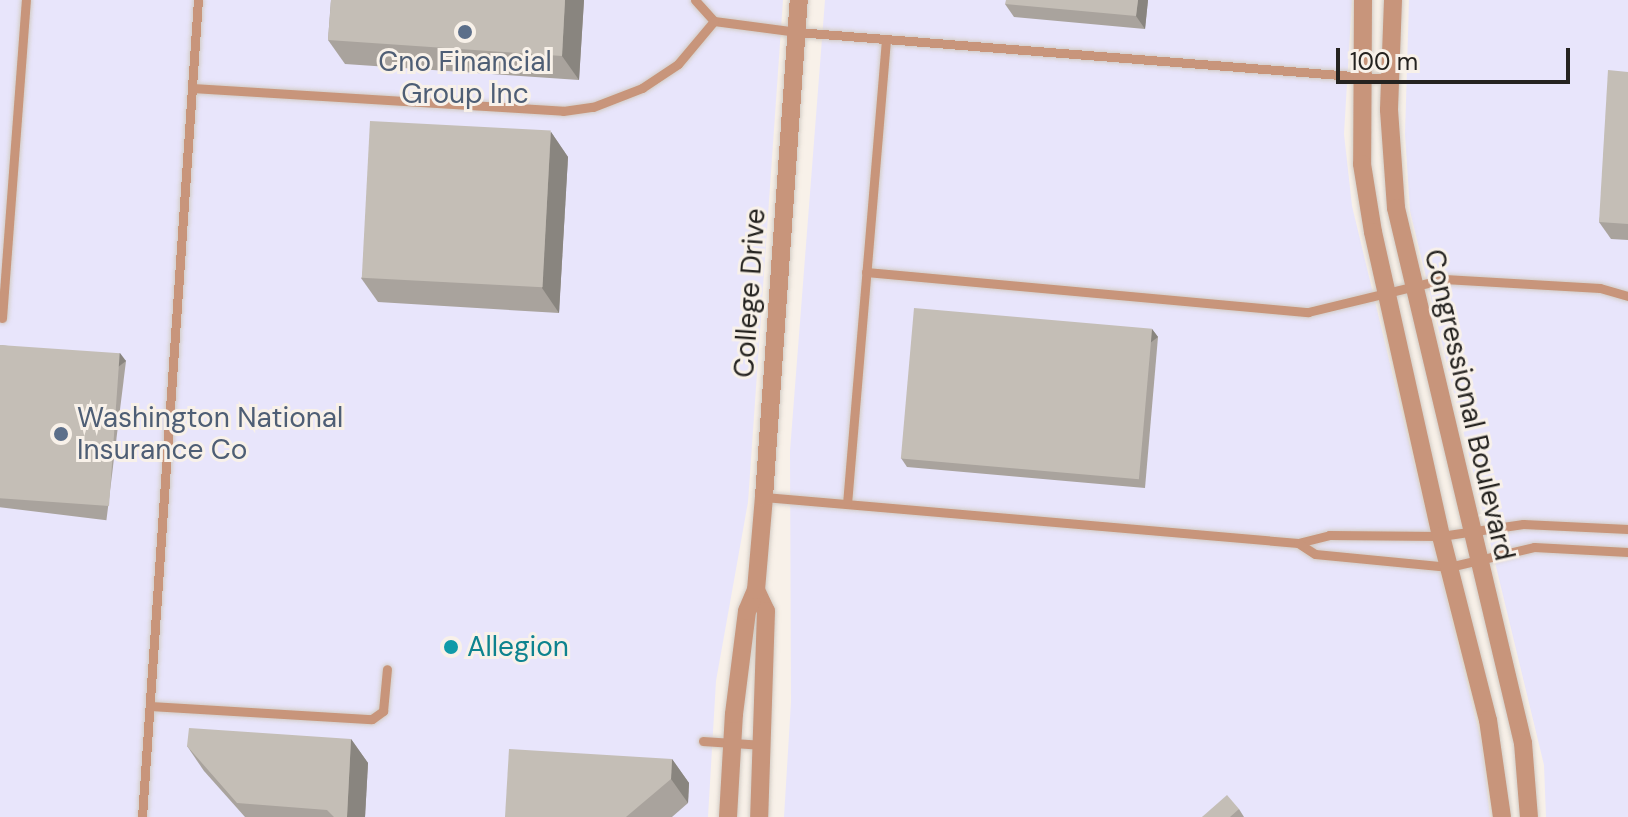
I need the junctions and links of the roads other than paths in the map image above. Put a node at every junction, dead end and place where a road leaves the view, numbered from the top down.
1 (26, 0) edge
2 (198, 0) edge
3 (695, 0) edge
4 (799, 0) edge
5 (1363, 0) edge
6 (1393, 0) edge
7 (714, 21) junction
8 (797, 32) junction
9 (886, 40) junction
10 (1362, 78) junction
11 (1390, 79) junction
12 (192, 88) junction
13 (866, 272) junction
14 (1413, 284) junction
15 (1387, 294) junction
16 (1628, 296) edge
17 (2, 318) edge
18 (764, 497) junction
19 (847, 504) junction
20 (1573, 527) junction
21 (1628, 529) edge
22 (1469, 532) junction
23 (1441, 536) junction
24 (1298, 543) junction
25 (1571, 549) junction
26 (1628, 552) edge
27 (1476, 563) junction
28 (1449, 567) junction
29 (756, 590) junction
30 (387, 669) dead end
31 (150, 706) junction
32 (703, 741) dead end
33 (733, 742) junction
34 (763, 745) junction
35 (142, 817) edge
36 (728, 817) edge
37 (759, 817) edge
38 (1502, 817) edge
39 (1529, 817) edge

1 - 17 lane
2 - 12 lane
3 - 7 lane
4 - 8 street, College Drive
5 - 10 street, Congressional Boulevard
6 - 11 street, Congressional Boulevard
7 - 8 lane
7 - 12 lane
8 - 9 lane
8 - 18 street, College Drive
9 - 10 lane
9 - 13 lane
10 - 11 lane
10 - 15 street, Congressional Boulevard
11 - 14 street, Congressional Boulevard
12 - 31 lane
13 - 15 lane
13 - 19 lane
14 - 15 lane
14 - 16 lane
14 - 22 street, Congressional Boulevard
15 - 23 street, Congressional Boulevard
18 - 19 lane
18 - 29 street, College Drive
19 - 24 lane
20 - 21 lane
20 - 22 lane
20 - 25 lane
22 - 23 lane
22 - 27 street, Congressional Boulevard
23 - 24 lane
23 - 28 street, Congressional Boulevard
24 - 28 lane
25 - 26 lane
25 - 27 lane
27 - 28 lane
27 - 39 street, Congressional Boulevard
28 - 38 street, Congressional Boulevard
29 - 33 street, College Drive
29 - 34 street, College Drive
30 - 31 lane
31 - 35 lane
32 - 33 lane
33 - 34 lane
33 - 36 street, College Drive
34 - 37 street, College Drive

